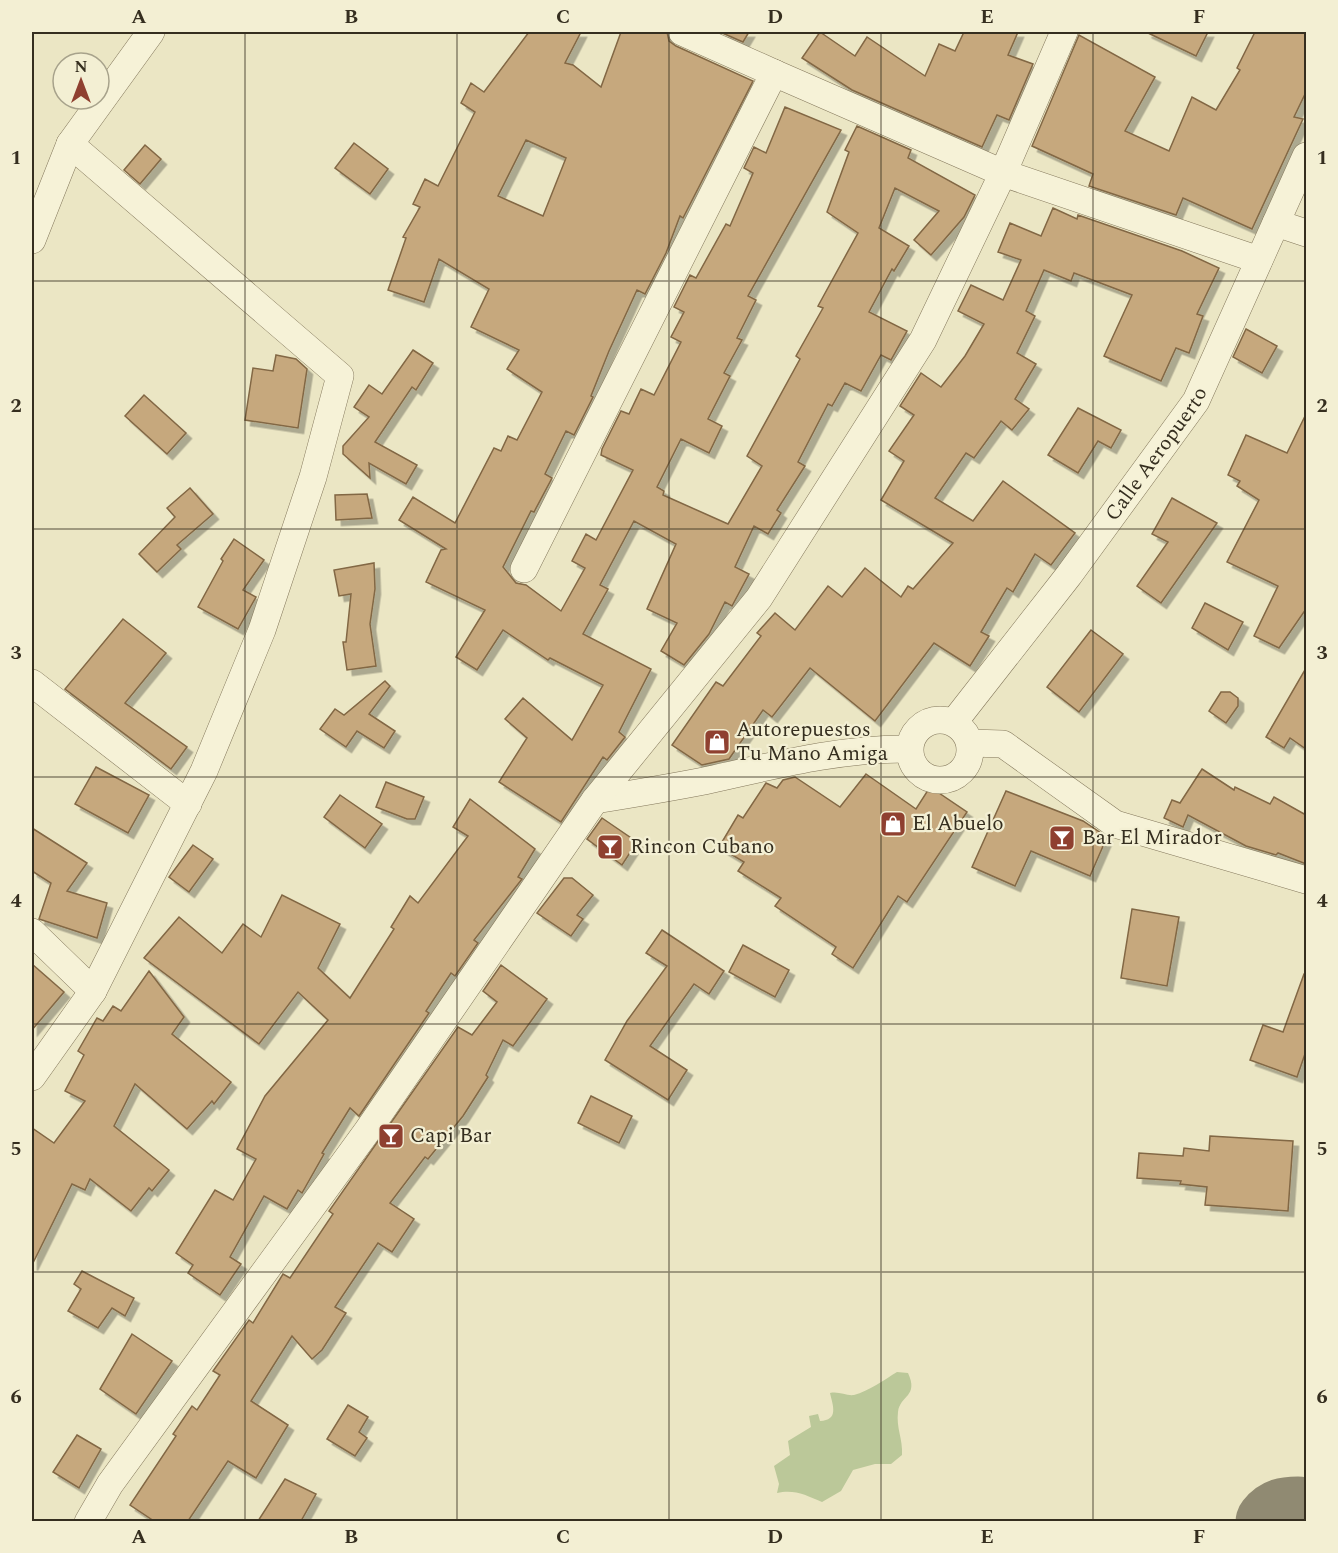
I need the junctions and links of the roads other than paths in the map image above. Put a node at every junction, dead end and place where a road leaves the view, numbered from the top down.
1 (151, 32) edge
2 (682, 32) edge
3 (1064, 32) edge
4 (774, 73) junction
5 (70, 144) junction
6 (1306, 156) edge
7 (1003, 173) junction
8 (1276, 223) junction
9 (1306, 233) edge
10 (32, 240) edge
11 (1259, 260) junction
12 (524, 569) dead end
13 (32, 683) edge
14 (962, 733) junction
15 (909, 749) junction
16 (595, 800) junction
17 (188, 804) junction
18 (1306, 880) edge
19 (32, 932) edge
20 (93, 992) junction
21 (32, 1077) edge
22 (87, 1521) edge

1 - 5 street
2 - 4 street
3 - 7 street
4 - 7 street
4 - 12 street
5 - 10 street
5 - 17 street
6 - 8 street, Calle Aeropuerto
7 - 11 street
7 - 16 street
8 - 9 street
8 - 11 street, Calle Aeropuerto
11 - 14 street, Calle Aeropuerto
13 - 17 street
14 - 15 street
14 - 15 street
14 - 18 street
15 - 16 street
16 - 22 street
17 - 20 street
19 - 20 street
20 - 21 street

